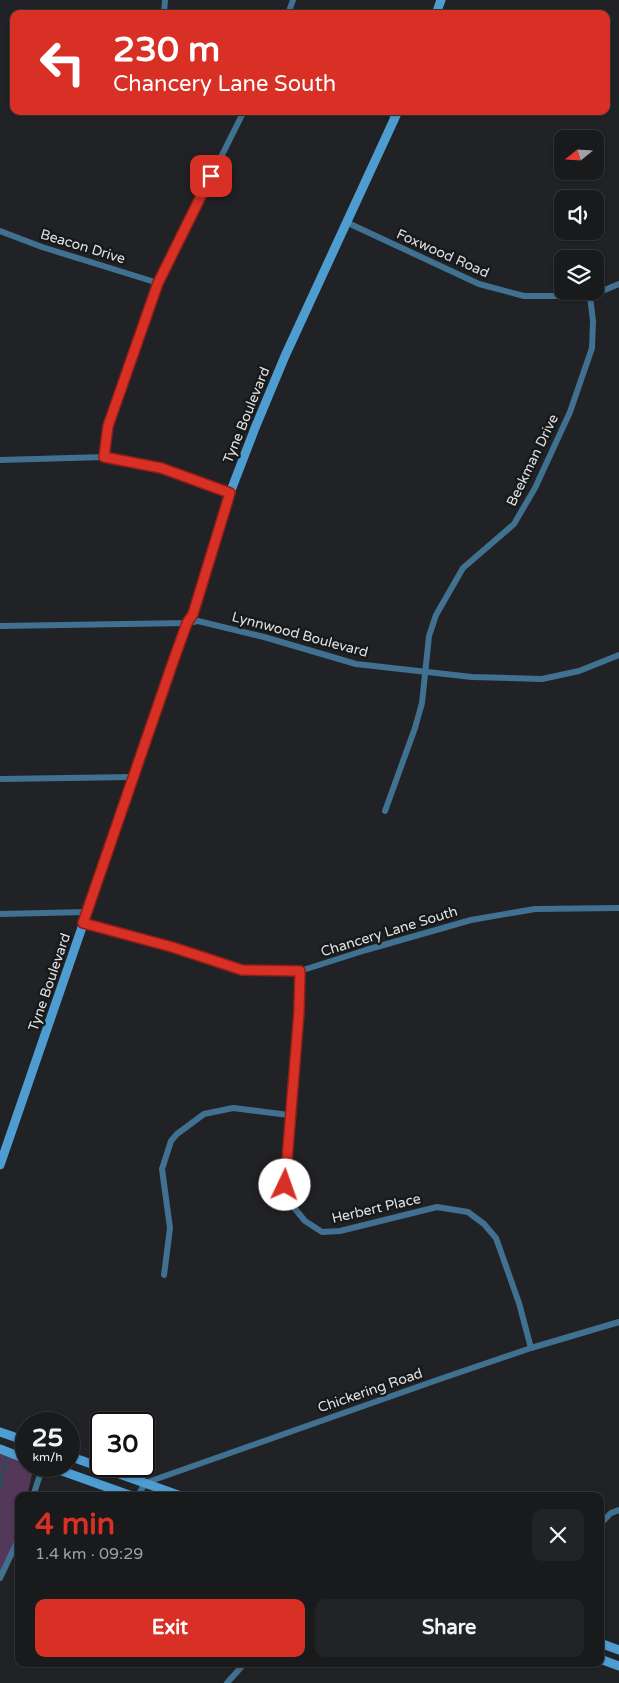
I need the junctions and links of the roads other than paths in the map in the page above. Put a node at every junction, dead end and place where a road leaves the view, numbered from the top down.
1 (242, 115) edge
2 (397, 115) edge
3 (348, 223) junction
4 (0, 232) edge
5 (158, 283) junction
6 (619, 284) edge
7 (604, 290) edge
8 (554, 296) edge
9 (590, 300) edge
10 (104, 457) junction
11 (0, 460) edge
12 (230, 493) junction
13 (187, 623) junction
14 (0, 626) edge
15 (619, 655) edge
16 (426, 673) junction
17 (133, 778) junction
18 (0, 779) edge
19 (384, 811) dead end
20 (619, 908) edge
21 (87, 912) junction
22 (0, 914) edge
23 (83, 923) junction
24 (300, 971) junction
25 (289, 1115) junction
26 (0, 1165) edge
27 (164, 1275) dead end
28 (619, 1322) edge
29 (530, 1348) junction
30 (0, 1432) edge
31 (15, 1437) edge
32 (0, 1449) edge
33 (15, 1455) edge
34 (80, 1460) edge
35 (39, 1477) edge
36 (79, 1477) edge
37 (145, 1483) junction
38 (34, 1492) edge
39 (121, 1492) edge
40 (140, 1492) edge
41 (170, 1492) edge
42 (619, 1510) edge
43 (604, 1520) edge
44 (15, 1546) edge
45 (0, 1578) edge
46 (604, 1644) edge
47 (619, 1650) edge
48 (604, 1660) edge
49 (619, 1666) edge
50 (241, 1667) edge
51 (227, 1683) edge

1 - 5 street
2 - 3 street, Tyne Boulevard
3 - 8 street, Foxwood Road
3 - 12 street, Tyne Boulevard
4 - 5 street, Beacon Drive
5 - 10 street
6 - 7 street, Foxwood Road
9 - 16 street, Beekman Drive
10 - 11 street
10 - 12 street
12 - 13 street, Tyne Boulevard
13 - 14 street, Lynnwood Boulevard
13 - 16 street, Lynnwood Boulevard
13 - 17 street, Tyne Boulevard
15 - 16 street, Lynnwood Boulevard
16 - 19 street, Beekman Drive
17 - 18 street
17 - 21 street, Tyne Boulevard
20 - 24 street, Chancery Lane South
21 - 22 street
21 - 23 street, Tyne Boulevard
23 - 24 street, Chancery Lane South
23 - 26 street, Tyne Boulevard
24 - 25 street, Herbert Place
25 - 27 street
25 - 29 street, Herbert Place
28 - 29 street, Chickering Road
29 - 37 street, Chickering Road
30 - 31 street
32 - 33 street
34 - 37 street
35 - 38 street
36 - 39 street
37 - 40 street
37 - 41 street
42 - 43 street
44 - 45 street
46 - 47 street
48 - 49 street
50 - 51 street

